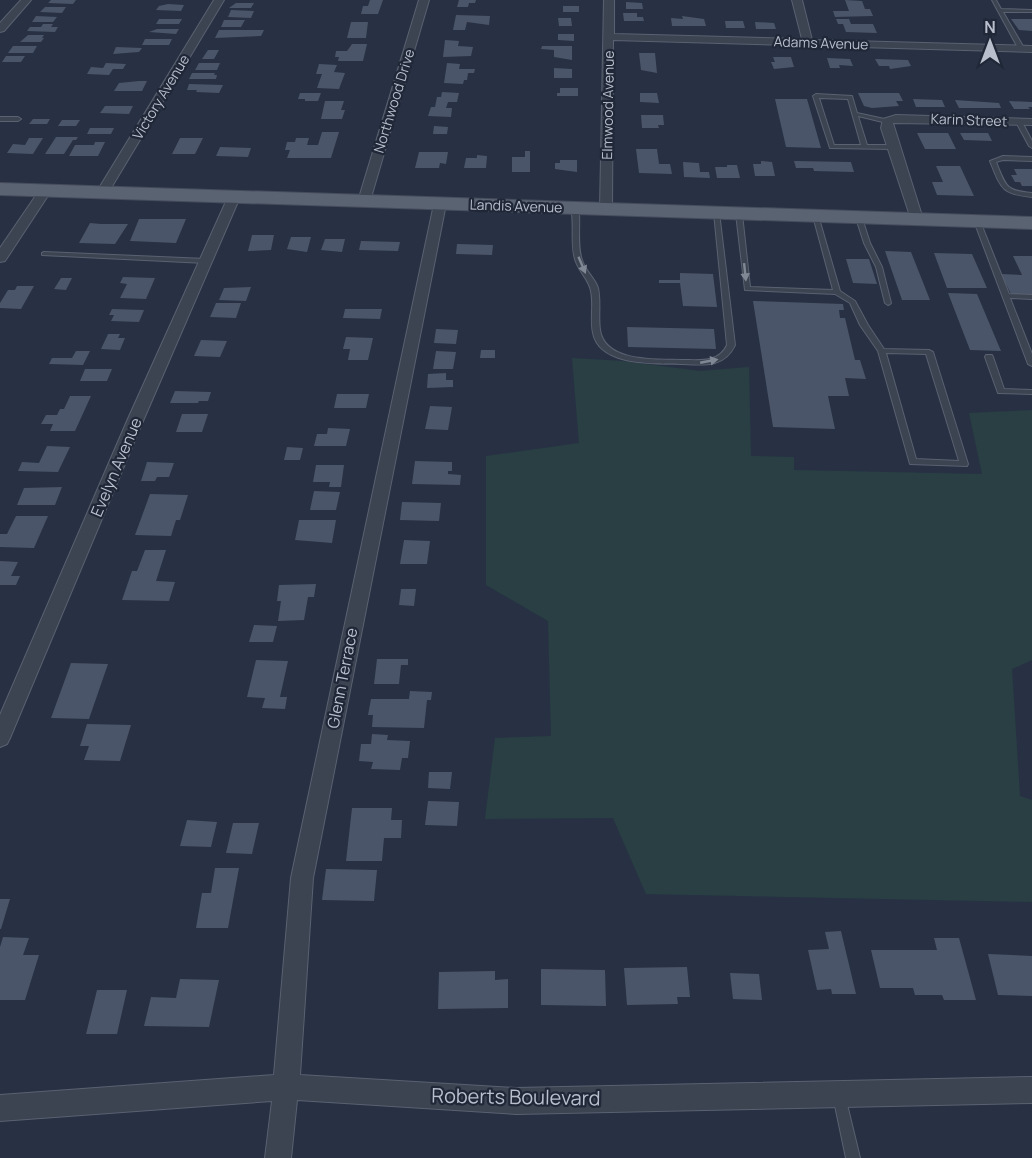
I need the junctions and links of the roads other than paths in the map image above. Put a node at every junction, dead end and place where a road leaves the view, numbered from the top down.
1 (26, 0) edge
2 (219, 0) edge
3 (424, 0) edge
4 (609, 0) edge
5 (797, 0) edge
6 (994, 0) edge
7 (999, 10) junction
8 (1032, 11) edge
9 (1, 27) edge
10 (610, 37) junction
11 (808, 42) junction
12 (1027, 49) edge
13 (855, 114) junction
14 (0, 119) edge
15 (18, 119) dead end
16 (887, 121) junction
17 (1019, 122) junction
18 (1032, 122) edge
19 (864, 146) junction
20 (1032, 146) edge
21 (893, 147) junction
22 (1032, 159) edge
23 (0, 189) edge
24 (45, 191) junction
25 (102, 193) junction
26 (1032, 195) edge
27 (234, 197) junction
28 (364, 201) junction
29 (440, 204) junction
30 (574, 208) junction
31 (606, 209) junction
32 (717, 213) junction
33 (739, 214) junction
34 (816, 216) junction
35 (859, 218) junction
36 (917, 219) junction
37 (977, 221) junction
38 (1032, 223) edge
39 (44, 255) dead end
40 (0, 258) edge
41 (206, 261) junction
42 (837, 292) junction
43 (1006, 296) junction
44 (1032, 297) edge
45 (888, 303) dead end
46 (1022, 336) junction
47 (1032, 337) edge
48 (882, 351) junction
49 (989, 357) dead end
50 (1032, 364) edge
51 (1032, 392) edge
52 (0, 738) edge
53 (286, 1087) junction
54 (1032, 1090) edge
55 (838, 1094) junction
56 (0, 1108) edge
57 (278, 1158) edge
58 (853, 1158) edge

1 - 9 street
2 - 25 street, Victory Avenue
3 - 28 street, Northwood Drive
4 - 10 street, Elmwood Avenue
5 - 11 street
6 - 7 lane
7 - 8 lane
7 - 12 lane
10 - 11 street, Adams Avenue
10 - 31 street, Elmwood Avenue
11 - 12 street, Adams Avenue
13 - 16 lane
13 - 19 lane
13 - 19 lane
14 - 15 lane
16 - 17 street, Karin Street
16 - 21 street
17 - 18 street, Karin Street
17 - 20 lane
19 - 21 lane
21 - 36 street
22 - 26 lane
23 - 24 main road, Landis Avenue
24 - 25 main road, Landis Avenue
24 - 40 street
25 - 27 main road, Landis Avenue
27 - 28 main road, Landis Avenue
27 - 41 street, Evelyn Avenue
28 - 29 main road, Landis Avenue
29 - 30 main road, Landis Avenue
29 - 53 street, Glenn Terrace
30 - 31 main road, Landis Avenue
30 -> 32 lane
31 - 32 main road, Landis Avenue
32 - 33 main road, Landis Avenue
33 - 34 main road, Landis Avenue
33 -> 42 lane
34 - 35 main road, Landis Avenue
34 - 42 lane
35 - 36 main road, Landis Avenue
35 - 45 lane
36 - 37 main road, Landis Avenue
37 - 38 main road, Landis Avenue
37 - 43 lane
39 - 41 lane
41 - 52 street, Evelyn Avenue
42 - 48 lane
43 - 44 lane
43 - 46 lane
46 - 47 lane
46 - 50 lane
48 - 48 lane
49 - 51 lane
53 - 55 street, Roberts Boulevard
53 - 56 street, Roberts Boulevard
53 - 57 street, Glenn Terrace
54 - 55 street, Roberts Boulevard
55 - 58 lane

